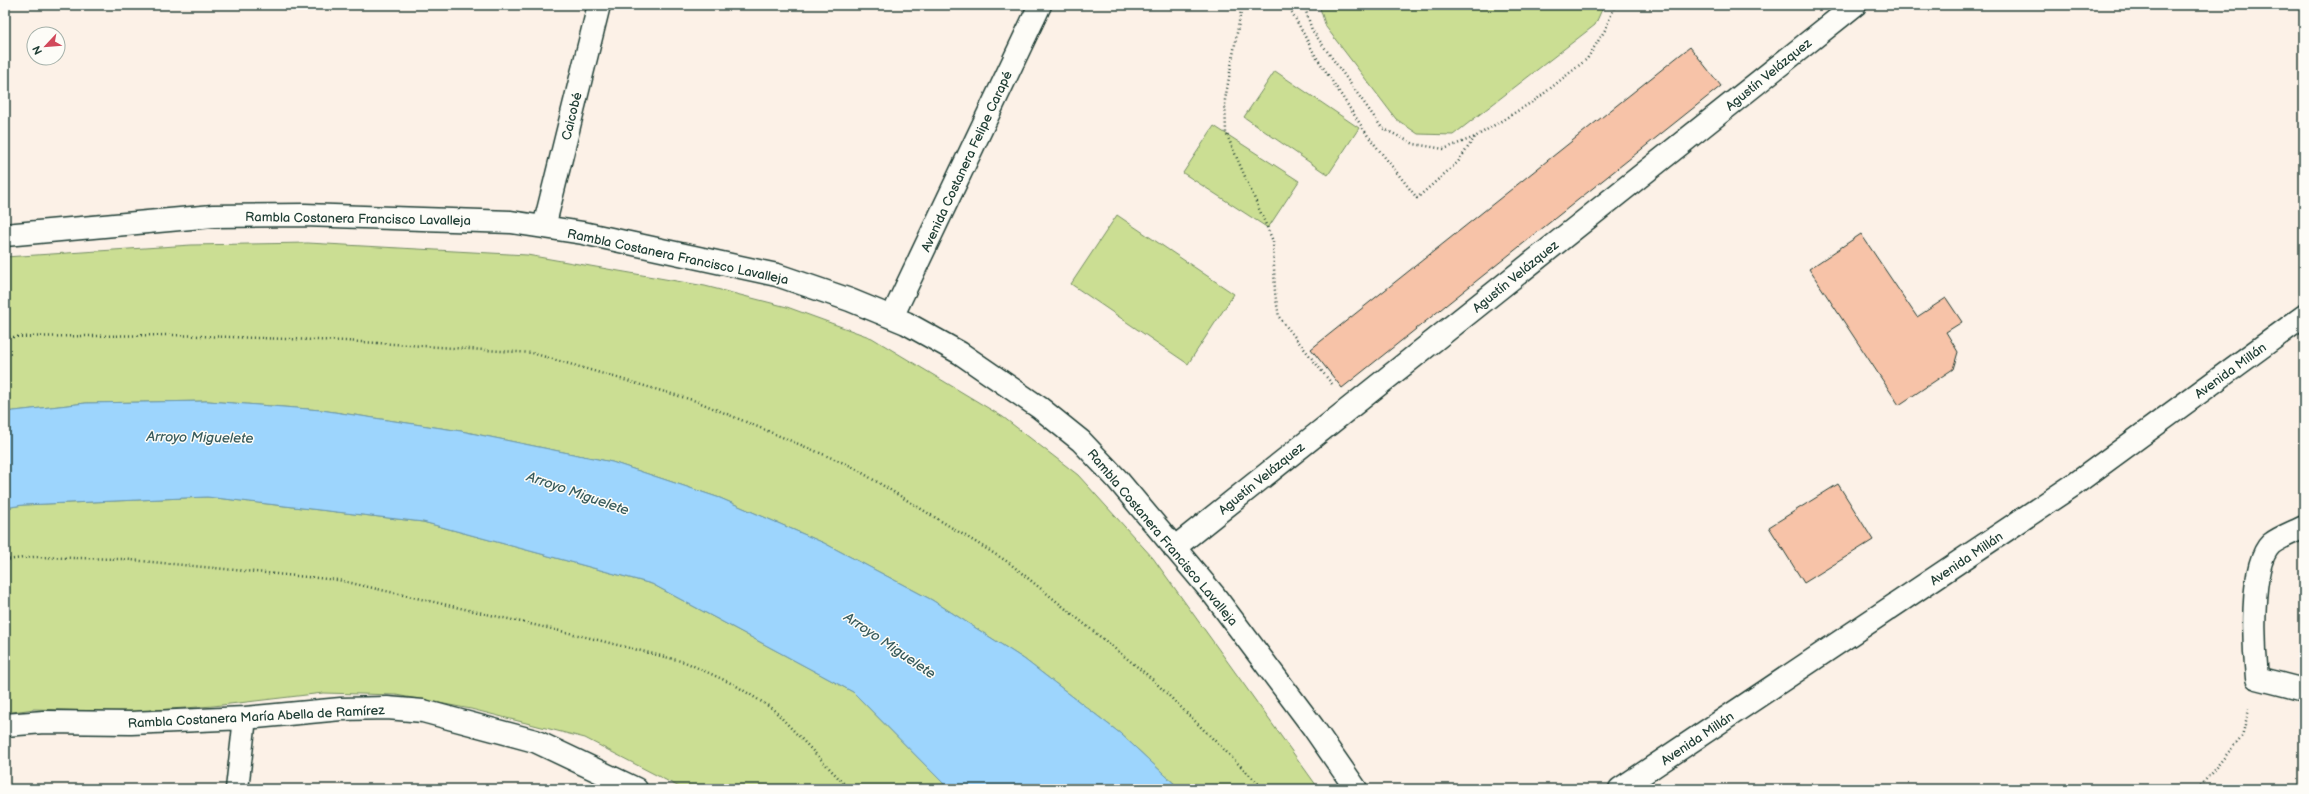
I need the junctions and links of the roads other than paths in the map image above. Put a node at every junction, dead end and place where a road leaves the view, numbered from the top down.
1 (599, 5) edge
2 (1040, 5) edge
3 (1855, 5) edge
4 (544, 227) junction
5 (5, 234) edge
6 (2304, 316) edge
7 (892, 317) junction
8 (2304, 527) edge
9 (1174, 548) junction
10 (2304, 690) edge
11 (245, 718) junction
12 (5, 725) edge
13 (237, 789) edge
14 (636, 789) edge
15 (1356, 789) edge
16 (1620, 789) edge

1 - 4 street, Caicobé
2 - 7 street, Avenida Costanera Felipe Carapé
3 - 9 street, Agustín Velázquez
4 - 5 street, Rambla Costanera Francisco Lavalleja
4 - 7 street, Rambla Costanera Francisco Lavalleja
6 - 16 street, Avenida Millán
7 - 9 street, Rambla Costanera Francisco Lavalleja
8 - 10 street
9 - 15 street, Rambla Costanera Francisco Lavalleja
11 - 12 street, Rambla Costanera María Abella de Ramírez
11 - 13 street
11 - 14 street, Rambla Costanera María Abella de Ramírez

